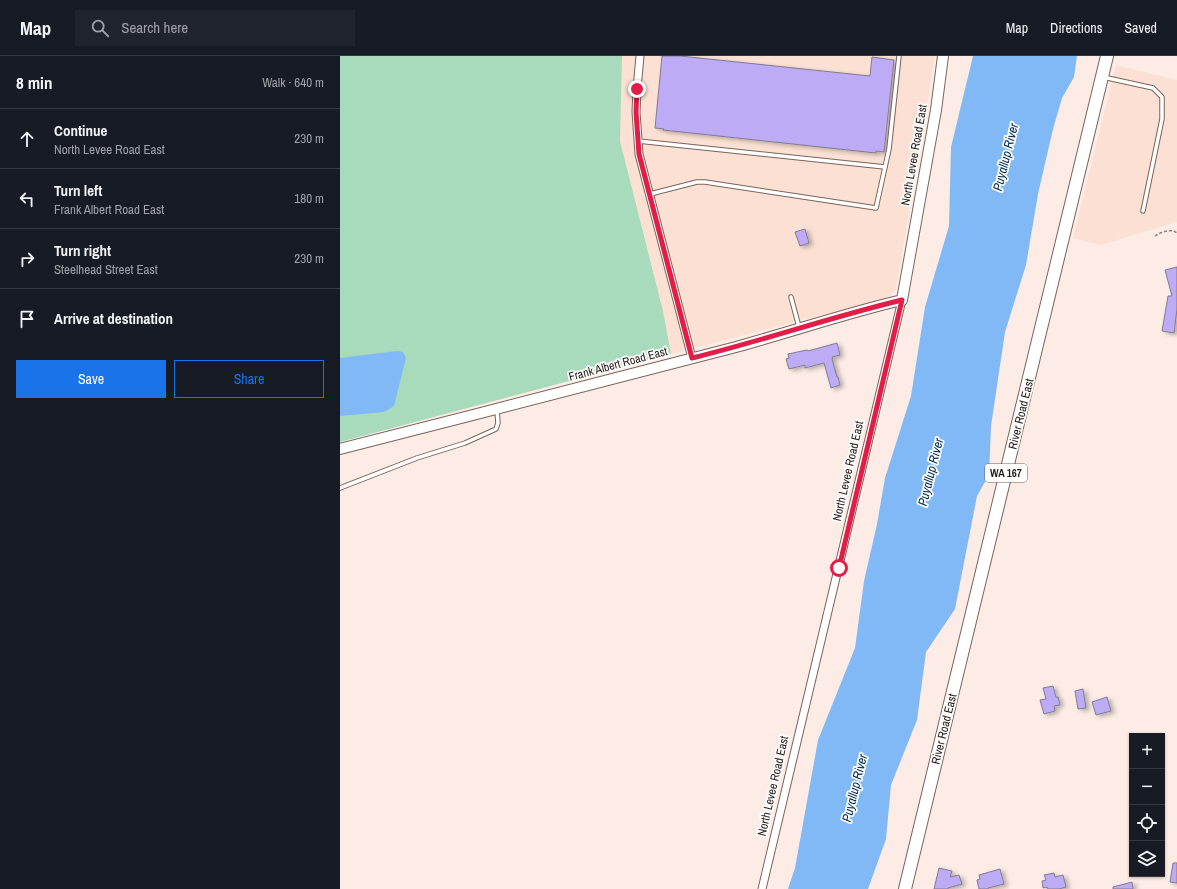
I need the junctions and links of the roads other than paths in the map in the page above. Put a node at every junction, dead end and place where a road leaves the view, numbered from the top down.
1 (640, 56) edge
2 (899, 56) edge
3 (943, 56) edge
4 (1107, 56) edge
5 (1102, 77) junction
6 (638, 141) junction
7 (885, 167) junction
8 (650, 194) junction
9 (1142, 211) dead end
10 (791, 297) dead end
11 (902, 300) junction
12 (799, 328) junction
13 (692, 358) junction
14 (497, 409) junction
15 (340, 449) edge
16 (340, 488) edge
17 (762, 889) edge
18 (905, 889) edge

1 - 6 street
2 - 7 lane
3 - 11 street, North Levee Road East
4 - 5 main road, River Road East / WA 167
5 - 9 lane
5 - 18 main road, River Road East / WA 167
6 - 7 lane
6 - 8 street
7 - 8 lane
8 - 13 street
10 - 12 lane
11 - 12 street, Frank Albert Road East
11 - 17 street, North Levee Road East
12 - 13 street, Frank Albert Road East
13 - 14 street, Frank Albert Road East
14 - 15 street, Frank Albert Road East
14 - 16 lane

